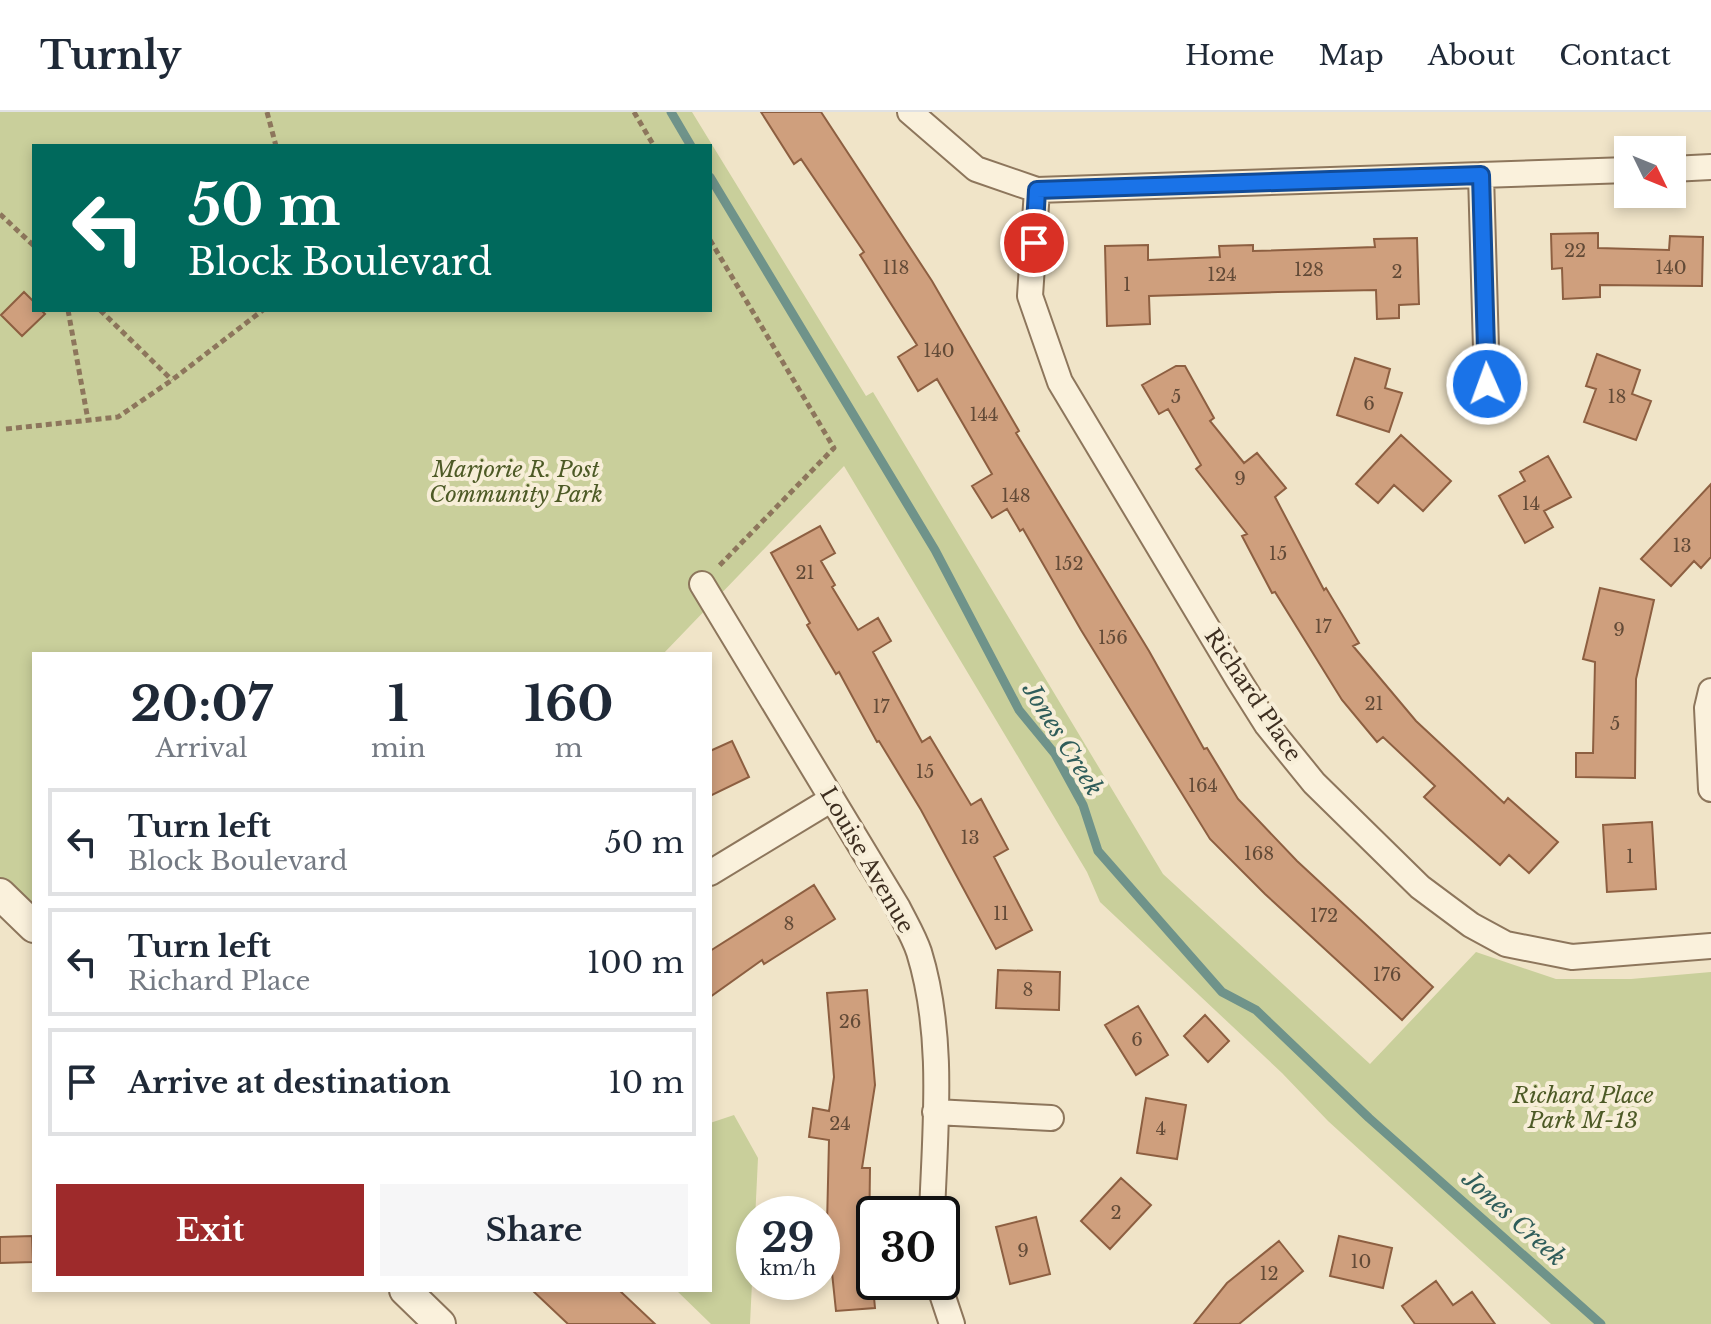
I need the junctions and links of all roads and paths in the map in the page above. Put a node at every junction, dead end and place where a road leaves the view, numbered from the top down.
1 (267, 112) edge
2 (634, 112) edge
3 (910, 112) edge
4 (275, 144) edge
5 (653, 144) edge
6 (1711, 167) edge
7 (1686, 168) edge
8 (1614, 170) edge
9 (1481, 175) junction
10 (1037, 190) junction
11 (0, 214) edge
12 (712, 243) edge
13 (32, 244) edge
14 (68, 312) edge
15 (102, 312) edge
16 (260, 312) edge
17 (172, 380) junction
18 (1487, 384) dead end
19 (88, 420) junction
20 (6, 429) dead end
21 (702, 584) joint
22 (1711, 691) edge
23 (1711, 789) edge
24 (832, 799) junction
25 (712, 872) edge
26 (0, 894) edge
27 (32, 925) edge
28 (1711, 946) edge
29 (935, 1112) junction
30 (1051, 1118) dead end
31 (933, 1196) edge
32 (407, 1292) edge
33 (944, 1300) edge
34 (440, 1324) edge
35 (952, 1324) edge

1 - 4 path
2 - 5 path
3 - 10 street
6 - 7 street
8 - 9 street
9 - 10 street
9 - 18 street
10 - 28 street, Richard Place
11 - 13 path
12 - 21 path
14 - 19 path
15 - 17 path
16 - 17 path
17 - 19 path
19 - 20 path
21 - 24 street, Louise Avenue
22 - 23 street
24 - 25 street
24 - 29 street, Louise Avenue
26 - 27 street
29 - 30 street
29 - 31 street, Louise Avenue
32 - 34 street
33 - 35 street

